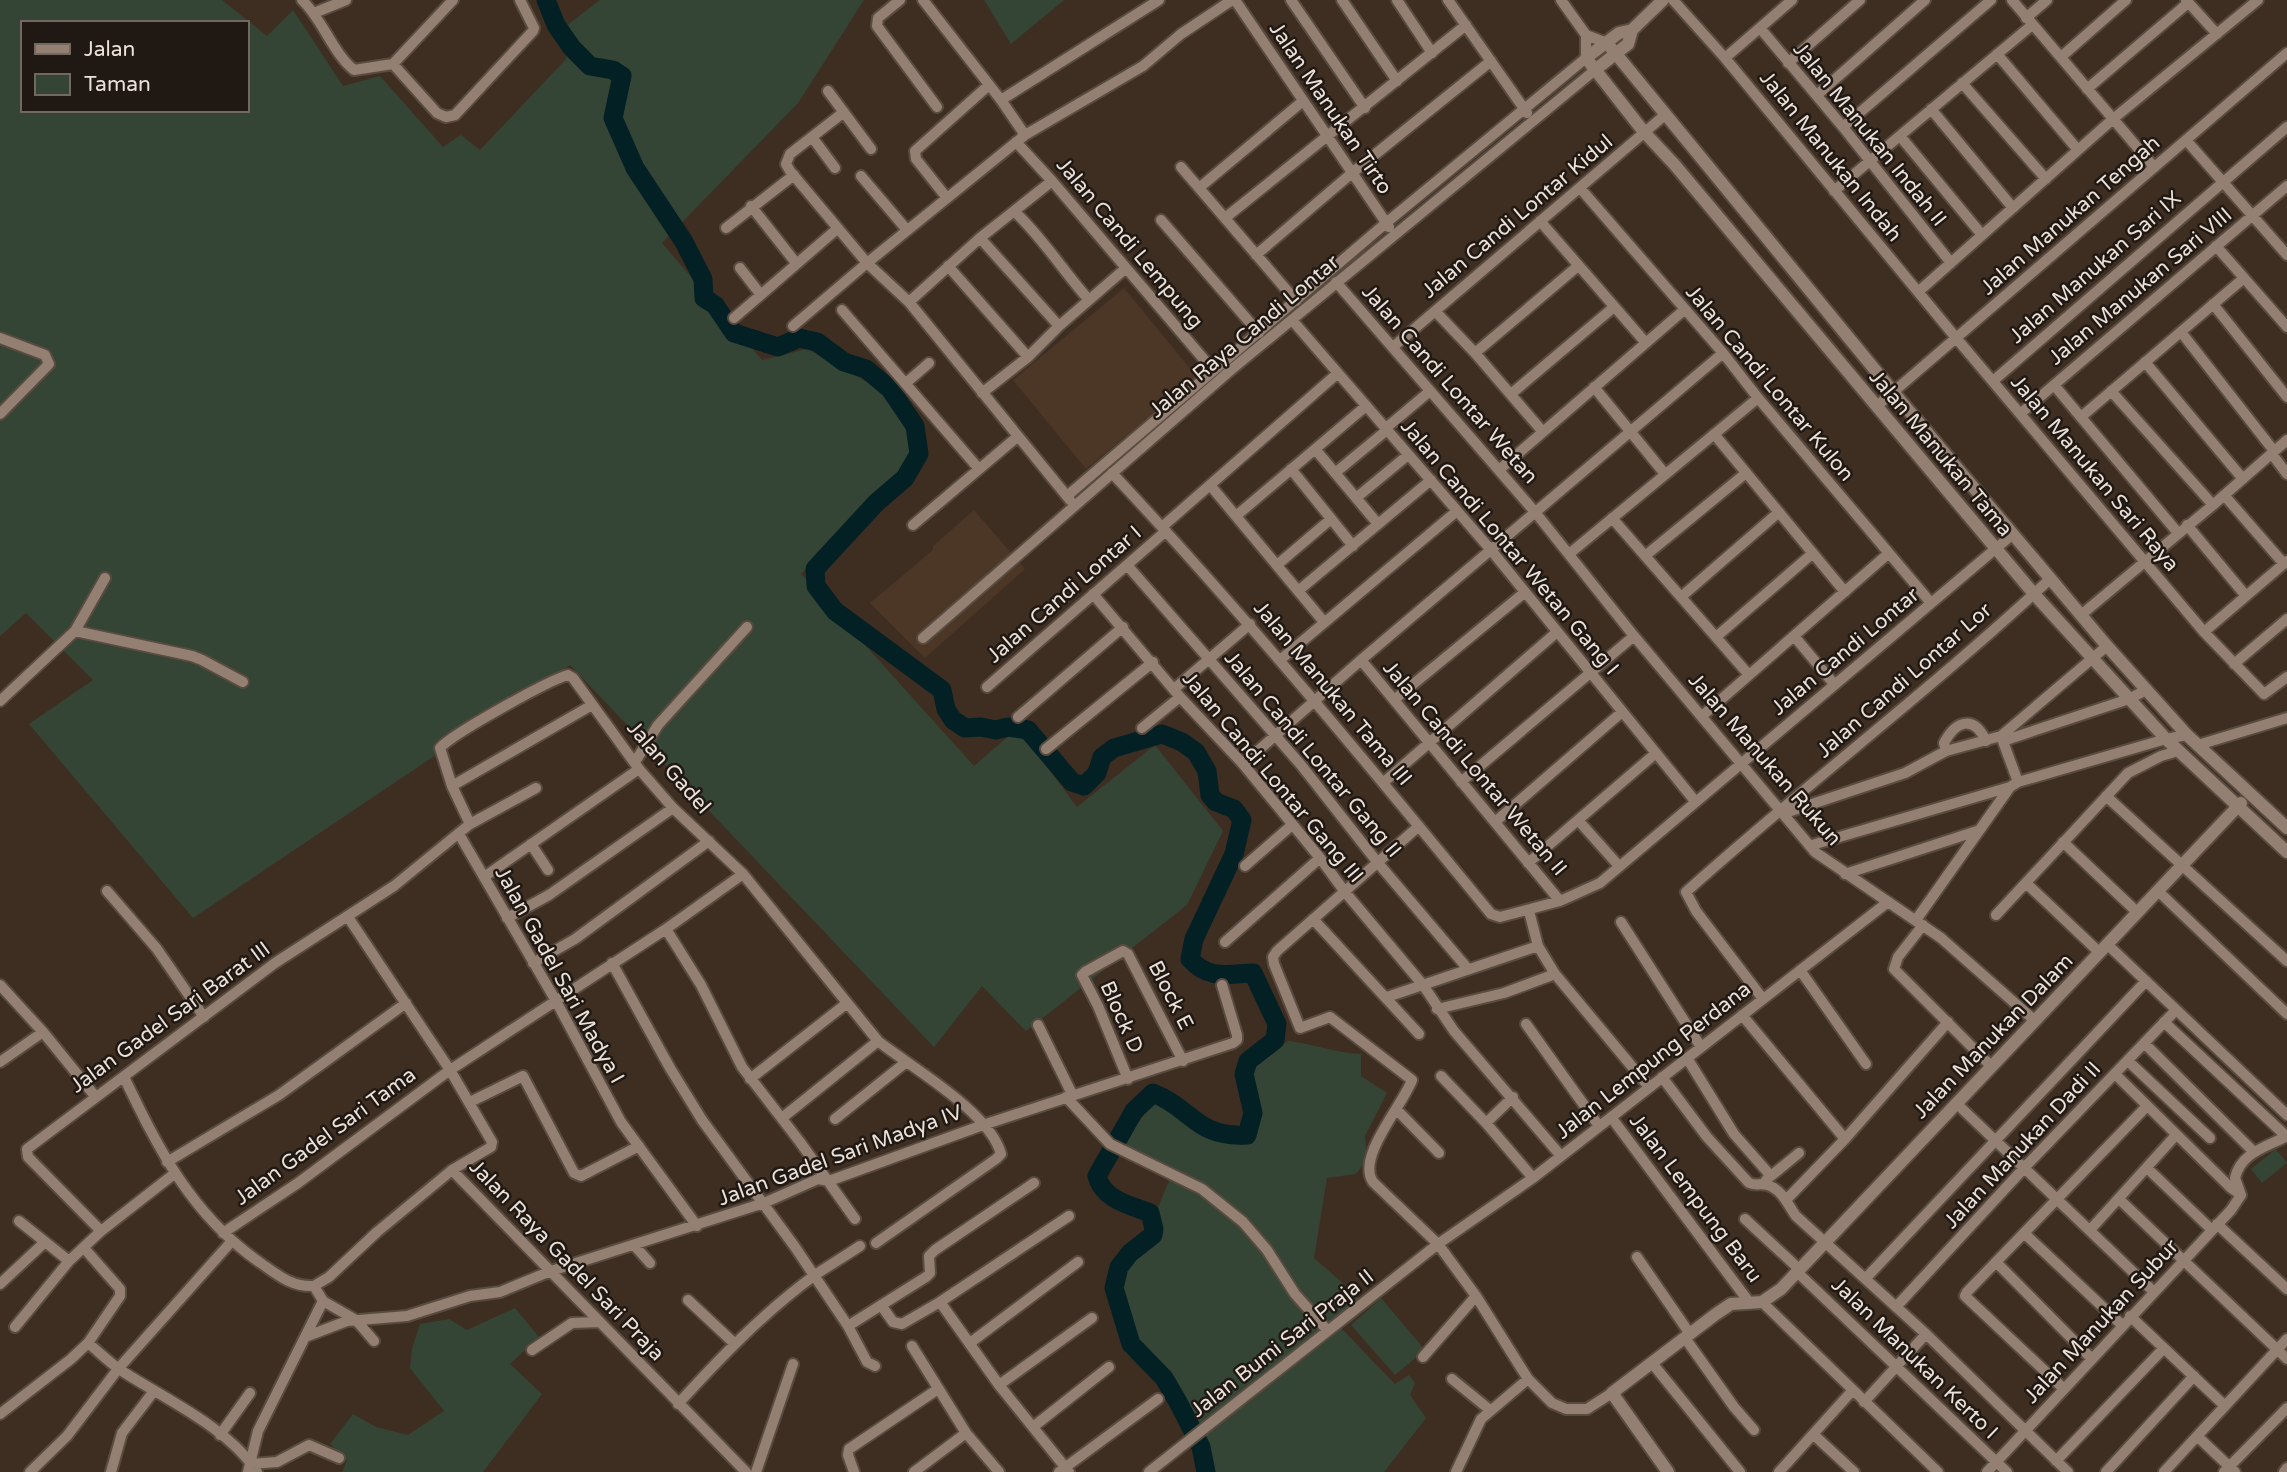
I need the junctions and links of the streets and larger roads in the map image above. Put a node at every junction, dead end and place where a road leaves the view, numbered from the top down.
1 (302, 0) edge
2 (346, 0) edge
3 (453, 0) edge
4 (520, 0) edge
5 (900, 0) edge
6 (923, 0) edge
7 (1159, 0) edge
8 (1234, 0) edge
9 (1292, 0) edge
10 (1342, 0) edge
11 (1397, 0) edge
12 (1448, 0) edge
13 (1561, 0) edge
14 (1663, 0) edge
15 (1673, 0) edge
16 (1792, 0) edge
17 (1860, 0) edge
18 (1925, 0) edge
19 (1992, 0) edge
20 (2012, 0) edge
21 (2047, 0) edge
22 (2125, 1) edge
23 (2187, 1) edge
24 (2254, 1) edge
25 (314, 13) junction
26 (2029, 21) junction
27 (1466, 25) junction
28 (1760, 28) junction
29 (1632, 30) junction
30 (1586, 34) junction
31 (2217, 34) junction
32 (1607, 43) junction
33 (1432, 53) junction
34 (2287, 53) edge
35 (1616, 54) junction
36 (1997, 54) junction
37 (2061, 57) junction
38 (1586, 58) junction
39 (1725, 58) junction
40 (1491, 61) junction
41 (1788, 63) junction
42 (393, 64) junction
43 (1595, 70) junction
44 (1397, 81) junction
45 (1962, 83) junction
46 (989, 85) junction
47 (2087, 89) junction
48 (828, 91) dead end
49 (1817, 96) junction
50 (1001, 100) junction
51 (1303, 101) junction
52 (937, 107) dead end
53 (1365, 108) junction
54 (1524, 108) junction
55 (1931, 109) junction
56 (844, 112) junction
57 (1666, 114) junction
58 (2113, 119) junction
59 (1533, 120) junction
60 (1843, 127) junction
61 (2287, 127) edge
62 (1644, 132) junction
63 (812, 136) junction
64 (1900, 136) junction
65 (1328, 138) junction
66 (1021, 139) junction
67 (2186, 140) junction
68 (871, 149) dead end
69 (2078, 150) junction
70 (1868, 162) junction
71 (1181, 167) dead end
72 (2154, 167) junction
73 (835, 168) dead end
74 (1352, 173) junction
75 (794, 175) junction
76 (861, 176) dead end
77 (2046, 179) junction
78 (1052, 181) junction
79 (2223, 182) junction
80 (1199, 188) junction
81 (1580, 188) junction
82 (2286, 190) edge
83 (1834, 191) junction
84 (947, 198) junction
85 (751, 206) junction
86 (2013, 208) junction
87 (1014, 211) junction
88 (2252, 215) junction
89 (1225, 218) junction
90 (1161, 220) dead end
91 (1540, 221) junction
92 (1386, 223) junction
93 (726, 228) dead end
94 (836, 229) junction
95 (907, 230) junction
96 (1982, 235) junction
97 (1396, 236) junction
98 (980, 238) junction
99 (2216, 246) junction
100 (1256, 255) junction
101 (2287, 255) edge
102 (796, 263) junction
103 (867, 263) junction
104 (1951, 263) junction
105 (948, 265) junction
106 (1578, 266) junction
107 (740, 268) dead end
108 (1126, 268) junction
109 (2244, 278) junction
110 (1336, 282) junction
111 (1918, 292) junction
112 (761, 295) junction
113 (1089, 300) junction
114 (1296, 301) junction
115 (909, 303) junction
116 (2213, 304) junction
117 (1614, 307) junction
118 (842, 310) dead end
119 (1684, 310) junction
120 (1435, 311) junction
121 (734, 318) dead end
122 (1292, 320) junction
123 (793, 326) dead end
124 (1059, 326) junction
125 (2287, 327) edge
126 (2181, 332) junction
127 (1259, 337) junction
128 (0, 338) edge
129 (1957, 339) junction
130 (1646, 343) junction
131 (1393, 347) junction
132 (1475, 354) junction
133 (1723, 354) junction
134 (1028, 357) junction
135 (1234, 361) junction
136 (2146, 362) junction
137 (929, 363) dead end
138 (1213, 370) junction
139 (1338, 373) junction
140 (1993, 381) junction
141 (906, 383) junction
142 (2054, 384) junction
143 (1594, 387) junction
144 (1430, 391) junction
145 (2111, 391) junction
146 (982, 393) junction
147 (1894, 393) junction
148 (1511, 394) junction
149 (1193, 396) junction
150 (2287, 397) edge
151 (1758, 398) junction
152 (1366, 406) junction
153 (1877, 406) junction
154 (0, 414) edge
155 (2020, 414) junction
156 (2081, 416) junction
157 (1386, 429) junction
158 (1631, 431) junction
159 (1543, 432) junction
160 (1714, 434) junction
161 (1017, 437) junction
162 (2287, 440) edge
163 (1315, 449) junction
164 (2273, 453) junction
165 (1408, 454) junction
166 (1124, 455) junction
167 (979, 469) junction
168 (1291, 469) junction
169 (1499, 470) junction
170 (1112, 473) junction
171 (1746, 473) junction
172 (1335, 474) junction
173 (1665, 474) junction
174 (2287, 474) edge
175 (2243, 479) junction
176 (1430, 480) junction
177 (1210, 485) junction
178 (2224, 495) junction
179 (1356, 498) junction
180 (1071, 500) junction
181 (2213, 505) junction
182 (1457, 511) junction
183 (1535, 512) junction
184 (1779, 512) junction
185 (1236, 516) junction
186 (1612, 518) junction
187 (1331, 519) junction
188 (1378, 524) junction
189 (2187, 525) junction
190 (914, 526) dead end
191 (1164, 529) junction
192 (2178, 533) junction
193 (2013, 534) junction
194 (1353, 546) junction
195 (1996, 549) junction
196 (1490, 550) junction
197 (1813, 553) junction
198 (1569, 554) junction
199 (1889, 554) junction
200 (1645, 556) junction
201 (2144, 561) junction
202 (2285, 563) edge
203 (1127, 565) junction
204 (1277, 565) junction
205 (105, 578) dead end
206 (2050, 579) junction
207 (1298, 591) junction
208 (1525, 592) junction
209 (1845, 592) junction
210 (1093, 594) junction
211 (2034, 594) junction
212 (2246, 596) junction
213 (1681, 597) junction
214 (1931, 603) junction
215 (2081, 615) junction
216 (2287, 619) edge
217 (1324, 622) junction
218 (1250, 624) junction
219 (747, 627) dead end
220 (1123, 627) junction
221 (75, 631) junction
222 (1557, 632) junction
223 (2204, 632) junction
224 (1634, 636) junction
225 (1794, 636) junction
226 (1716, 637) junction
227 (923, 638) dead end
228 (2107, 646) junction
229 (2092, 659) junction
230 (1209, 660) junction
231 (1280, 660) junction
232 (1361, 660) junction
233 (1153, 662) junction
234 (2234, 664) junction
235 (1591, 674) junction
236 (1749, 675) junction
237 (2287, 677) edge
238 (243, 682) dead end
239 (1834, 684) junction
240 (987, 687) dead end
241 (2146, 691) junction
242 (1177, 693) junction
243 (2129, 699) junction
244 (1394, 700) junction
245 (0, 701) edge
246 (1315, 701) junction
247 (592, 705) junction
248 (1622, 712) junction
249 (1702, 716) junction
250 (1018, 717) dead end
251 (2287, 718) edge
252 (1142, 728) dead end
253 (2187, 735) junction
254 (1274, 736) junction
255 (2002, 739) junction
256 (2166, 739) junction
257 (1986, 741) junction
258 (1429, 743) junction
259 (2198, 745) junction
260 (1046, 749) dead end
261 (1946, 751) junction
262 (2178, 751) junction
263 (1656, 753) junction
264 (1243, 764) junction
265 (1742, 764) junction
266 (637, 765) junction
267 (1384, 782) junction
268 (1461, 782) junction
269 (2014, 784) junction
270 (452, 786) junction
271 (536, 788) dead end
272 (2250, 794) junction
273 (2106, 796) junction
274 (1695, 801) junction
275 (2237, 807) junction
276 (673, 808) junction
277 (1783, 811) junction
278 (1578, 820) junction
279 (1495, 822) junction
280 (470, 824) junction
281 (1292, 825) junction
282 (1419, 826) junction
283 (2287, 828) edge
284 (1977, 831) junction
285 (459, 834) junction
286 (709, 841) junction
287 (2063, 842) junction
288 (531, 844) junction
289 (1812, 845) junction
290 (2287, 852) edge
291 (1320, 858) junction
292 (1378, 863) junction
293 (1528, 863) junction
294 (2183, 864) junction
295 (1245, 866) dead end
296 (1619, 866) junction
297 (548, 870) dead end
298 (743, 874) junction
299 (1845, 874) junction
300 (484, 877) junction
301 (2026, 883) junction
302 (107, 891) dead end
303 (2158, 891) junction
304 (1345, 892) junction
305 (1560, 901) junction
306 (1888, 902) junction
307 (1529, 911) junction
308 (2137, 912) junction
309 (1996, 915) dead end
310 (348, 918) junction
311 (507, 918) junction
312 (1313, 919) junction
313 (1621, 922) dead end
314 (1920, 922) junction
315 (666, 929) junction
316 (1225, 942) dead end
317 (1538, 946) junction
318 (2103, 948) junction
319 (2287, 961) edge
320 (533, 963) junction
321 (612, 963) junction
322 (1468, 969) junction
323 (1800, 970) junction
324 (1085, 972) joint
325 (1555, 974) junction
326 (2146, 981) junction
327 (0, 985) edge
328 (1222, 985) dead end
329 (1423, 985) junction
330 (1387, 997) junction
331 (1763, 999) junction
332 (556, 1001) junction
333 (406, 1003) junction
334 (846, 1004) junction
335 (1437, 1009) junction
336 (2176, 1010) junction
337 (2287, 1014) edge
338 (1742, 1015) junction
339 (204, 1017) junction
340 (2034, 1020) junction
341 (1948, 1023) junction
342 (2164, 1023) junction
343 (1526, 1024) dead end
344 (1038, 1025) dead end
345 (43, 1032) junction
346 (1419, 1034) dead end
347 (878, 1041) junction
348 (2144, 1043) junction
349 (1701, 1047) junction
350 (1687, 1058) junction
351 (1183, 1061) junction
352 (2128, 1061) junction
353 (0, 1062) edge
354 (905, 1063) junction
355 (1866, 1065) dead end
356 (1991, 1066) junction
357 (450, 1070) junction
358 (2115, 1074) junction
359 (1441, 1076) dead end
360 (124, 1077) junction
361 (1662, 1077) junction
362 (750, 1079) junction
363 (1128, 1079) junction
364 (1649, 1087) junction
365 (95, 1096) junction
366 (1069, 1097) junction
367 (1513, 1097) junction
368 (470, 1102) junction
369 (1956, 1102) junction
370 (2147, 1106) junction
371 (1396, 1109) junction
372 (2287, 1115) edge
373 (1611, 1117) junction
374 (782, 1118) junction
375 (835, 1119) dead end
376 (1486, 1123) junction
377 (983, 1125) junction
378 (1599, 1126) junction
379 (2176, 1135) junction
380 (2287, 1136) edge
381 (2210, 1138) dead end
382 (1845, 1139) junction
383 (1996, 1139) junction
384 (639, 1146) junction
385 (2254, 1152) junction
386 (1439, 1153) dead end
387 (1799, 1153) dead end
388 (1561, 1156) junction
389 (167, 1162) junction
390 (2025, 1167) junction
391 (2147, 1168) junction
392 (452, 1170) junction
393 (174, 1174) junction
394 (1533, 1178) junction
395 (1766, 1180) junction
396 (829, 1181) junction
397 (1034, 1183) dead end
398 (2241, 1195) junction
399 (1787, 1199) junction
400 (2059, 1199) junction
401 (2119, 1199) junction
402 (764, 1203) junction
403 (1069, 1216) dead end
404 (856, 1219) dead end
405 (1745, 1219) dead end
406 (19, 1221) dead end
407 (698, 1226) junction
408 (2215, 1227) junction
409 (2090, 1230) junction
410 (101, 1231) junction
411 (223, 1233) junction
412 (2025, 1234) junction
413 (1825, 1241) junction
414 (45, 1242) junction
415 (231, 1242) junction
416 (876, 1243) dead end
417 (1438, 1244) junction
418 (634, 1245) junction
419 (860, 1246) dead end
420 (84, 1248) junction
421 (1637, 1257) dead end
422 (2184, 1259) junction
423 (69, 1261) junction
424 (1078, 1262) dead end
425 (1996, 1262) junction
426 (650, 1263) dead end
427 (1798, 1270) junction
428 (551, 1271) junction
429 (815, 1276) junction
430 (1866, 1278) junction
431 (0, 1284) edge
432 (314, 1286) junction
433 (2287, 1289) edge
434 (2154, 1291) junction
435 (1476, 1296) junction
436 (688, 1300) dead end
437 (323, 1301) junction
438 (940, 1302) junction
439 (1756, 1302) junction
440 (881, 1305) junction
441 (1896, 1307) junction
442 (2130, 1316) junction
443 (1092, 1318) dead end
444 (356, 1320) junction
445 (600, 1322) junction
446 (2122, 1325) junction
447 (848, 1326) junction
448 (15, 1327) dead end
449 (1328, 1331) junction
450 (1926, 1334) junction
451 (1687, 1336) junction
452 (305, 1337) junction
453 (2287, 1339) edge
454 (374, 1341) dead end
455 (88, 1343) junction
456 (970, 1343) junction
457 (735, 1344) junction
458 (912, 1346) dead end
459 (2164, 1348) junction
460 (2278, 1349) junction
461 (532, 1350) dead end
462 (1423, 1357) dead end
463 (2091, 1358) junction
464 (2287, 1359) edge
465 (1652, 1363) junction
466 (793, 1364) dead end
467 (875, 1366) dead end
468 (1109, 1367) dead end
469 (1895, 1367) junction
470 (118, 1369) junction
471 (2194, 1376) junction
472 (1452, 1379) dead end
473 (1528, 1379) junction
474 (999, 1385) junction
475 (938, 1388) junction
476 (2063, 1388) junction
477 (154, 1391) junction
478 (1852, 1391) junction
479 (250, 1393) dead end
480 (1612, 1393) junction
481 (1158, 1399) dead end
482 (1864, 1402) junction
483 (678, 1404) junction
484 (2225, 1406) junction
485 (2287, 1408) edge
486 (1490, 1410) junction
487 (0, 1414) edge
488 (1033, 1427) junction
489 (1754, 1430) dead end
490 (2024, 1431) junction
491 (966, 1433) junction
492 (220, 1435) junction
493 (1814, 1435) junction
494 (2197, 1436) junction
495 (339, 1458) dead end
496 (2056, 1461) junction
497 (1996, 1462) junction
498 (1840, 1468) edge
499 (252, 1469) edge
500 (1064, 1470) edge
501 (2229, 1470) edge
502 (30, 1472) edge
503 (111, 1472) edge
504 (746, 1472) edge
505 (757, 1472) edge
506 (854, 1472) edge
507 (914, 1472) edge
508 (999, 1472) edge
509 (1149, 1472) edge
510 (1456, 1472) edge
511 (1668, 1472) edge
512 (1740, 1472) edge
513 (1779, 1472) edge
514 (1854, 1472) edge
515 (1938, 1472) edge
516 (1987, 1472) edge
517 (2007, 1472) edge
518 (2068, 1472) edge
519 (2106, 1472) edge
520 (2164, 1472) edge

1 - 25 street
2 - 25 street
3 - 42 street
4 - 42 street
5 - 52 street
6 - 46 street, Jalan Candi Lempung
7 - 50 street
8 - 51 street, Jalan Manukan Tirto
8 - 66 street
9 - 53 street
10 - 44 street
11 - 33 street
12 - 27 street
13 - 30 street
14 - 29 street
15 - 39 street, Jalan Manukan Indah
16 - 28 street
17 - 41 street
18 - 49 street
19 - 60 street
20 - 26 street
21 - 26 street
22 - 37 street
23 - 31 street
23 - 47 street
24 - 31 street
25 - 42 street
26 - 36 street
26 - 37 street
27 - 33 street
27 - 40 street
28 - 39 street
28 - 41 street, Jalan Manukan Indah II
29 - 32 street
29 - 35 street
30 - 32 street
30 - 38 street
31 - 58 street
32 - 35 street, Jalan Manukan Tama
32 - 38 street
33 - 44 street
34 - 67 street, Jalan Manukan Tengah
35 - 43 street
35 - 57 street, Jalan Manukan Tama
36 - 45 street
36 - 69 street
37 - 47 street
38 - 43 street, Jalan Manukan Tama
38 - 54 street, Jalan Raya Candi Lontar
39 - 83 street, Jalan Manukan Indah
40 - 54 street
40 - 74 street
41 - 49 street, Jalan Manukan Indah II
43 - 59 street, Jalan Raya Candi Lontar
43 - 62 street, Jalan Manukan Tama
44 - 53 street
45 - 55 street
45 - 77 street
46 - 50 street, Jalan Candi Lempung
46 - 84 street
47 - 58 street
48 - 56 street
49 - 60 street, Jalan Manukan Indah II
50 - 66 street, Jalan Candi Lempung
51 - 65 street, Jalan Manukan Tirto
51 - 80 street
53 - 65 street
54 - 59 street
54 - 92 street, Jalan Raya Candi Lontar
55 - 64 street
55 - 86 street
56 - 63 street
56 - 68 street
57 - 62 street, Jalan Candi Lontar Kidul
57 - 147 street, Jalan Manukan Tama
58 - 69 street
58 - 72 street
59 - 97 street, Jalan Raya Candi Lontar
60 - 70 street, Jalan Manukan Indah II
61 - 79 street, Jalan Manukan Sari IX
62 - 81 street, Jalan Candi Lontar Kidul
62 - 153 street, Jalan Manukan Tama
63 - 73 street
63 - 75 street
64 - 70 street
64 - 96 street
65 - 74 street, Jalan Manukan Tirto
65 - 89 street
66 - 78 street, Jalan Candi Lempung
66 - 84 street
67 - 72 street, Jalan Manukan Tengah
67 - 79 street
69 - 77 street
70 - 83 street
70 - 104 street, Jalan Manukan Indah II
71 - 80 street
72 - 129 street, Jalan Manukan Tengah
74 - 92 street, Jalan Manukan Tirto
74 - 100 street
75 - 85 street
75 - 94 street
76 - 95 street
77 - 86 street
78 - 87 street
78 - 108 street, Jalan Candi Lempung
79 - 88 street
79 - 140 street, Jalan Manukan Sari IX
80 - 89 street
81 - 91 street, Jalan Candi Lontar Kidul
81 - 119 street, Jalan Candi Lontar Kulon
82 - 88 street, Jalan Manukan Sari VIII
83 - 111 street, Jalan Manukan Indah
84 - 95 street
85 - 93 street
85 - 102 street
86 - 96 street
87 - 98 street
87 - 113 street
88 - 99 street, Jalan Manukan Sari VIII
88 - 101 street
89 - 100 street
90 - 127 street
91 - 106 street
91 - 120 street, Jalan Candi Lontar Kidul
92 - 97 street, Jalan Manukan Tirto
92 - 114 street, Jalan Raya Candi Lontar
94 - 102 street
94 - 103 street
95 - 103 street
96 - 104 street
97 - 110 street, Jalan Raya Candi Lontar
98 - 105 street
98 - 124 street
99 - 109 street
99 - 142 street, Jalan Manukan Sari VIII
100 - 114 street
102 - 112 street
103 - 115 street
103 - 123 street
104 - 111 street
105 - 115 street
105 - 134 street
106 - 117 street
106 - 132 street
107 - 112 street
108 - 113 street
108 - 138 street, Jalan Candi Lempung
109 - 116 street
109 - 125 street
110 - 122 street, Jalan Raya Candi Lontar
110 - 131 street, Jalan Candi Lontar Wetan
111 - 129 street, Jalan Manukan Indah
112 - 121 street
113 - 124 street
114 - 127 street, Jalan Raya Candi Lontar
115 - 146 street
116 - 126 street
116 - 150 street
117 - 130 street
117 - 148 street
118 - 141 street
119 - 130 street
119 - 133 street, Jalan Candi Lontar Kulon
120 - 131 street, Jalan Candi Lontar Kidul
120 - 132 street
122 - 127 street, Jalan Raya Candi Lontar
122 - 139 street, Jalan Candi Lontar Wetan Gang I
124 - 134 street
126 - 136 street
126 - 164 street
127 - 135 street, Jalan Raya Candi Lontar
128 - 154 street
129 - 140 street, Jalan Manukan Sari Raya
129 - 147 street, Jalan Manukan Tengah
130 - 143 street
131 - 144 street, Jalan Candi Lontar Wetan
132 - 148 street
133 - 151 street, Jalan Candi Lontar Kulon
133 - 158 street
134 - 146 street
135 - 138 street, Jalan Raya Candi Lontar
135 - 149 street, Jalan Raya Candi Lontar
136 - 145 street
136 - 175 street
137 - 141 street
138 - 149 street, Jalan Raya Candi Lontar
139 - 152 street, Jalan Candi Lontar Wetan Gang I
139 - 177 street, Jalan Candi Lontar I
140 - 155 street, Jalan Manukan Sari Raya
141 - 167 street
142 - 155 street, Jalan Manukan Sari VIII
142 - 156 street
143 - 158 street
143 - 159 street
144 - 157 street
144 - 169 street, Jalan Candi Lontar Wetan
145 - 156 street
145 - 181 street
146 - 161 street
147 - 153 street, Jalan Manukan Tengah
147 - 193 street, Jalan Manukan Tama
148 - 159 street
149 - 166 street, Jalan Raya Candi Lontar
151 - 160 street
151 - 199 street, Jalan Candi Lontar Kulon
152 - 157 street, Jalan Candi Lontar Wetan Gang I
152 - 163 street
153 - 195 street, Jalan Manukan Tama
155 - 201 street, Jalan Manukan Sari Raya
156 - 192 street
157 - 165 street, Jalan Candi Lontar Wetan Gang I
157 - 172 street
158 - 173 street
158 - 183 street
159 - 169 street
160 - 171 street
160 - 173 street
161 - 167 street
161 - 180 street
162 - 164 street
163 - 168 street
163 - 172 street
164 - 174 street
164 - 175 street
165 - 176 street, Jalan Candi Lontar Wetan Gang I
165 - 179 street
166 - 170 street, Jalan Raya Candi Lontar
166 - 180 street, Jalan Raya Candi Lontar
167 - 190 street
168 - 185 street
168 - 187 street
169 - 183 street, Jalan Candi Lontar Wetan
170 - 180 street, Jalan Raya Candi Lontar
170 - 191 street, Jalan Manukan Tama III
171 - 184 street
171 - 200 street
172 - 179 street
173 - 186 street
175 - 178 street
176 - 182 street, Jalan Candi Lontar Wetan Gang I
176 - 188 street
177 - 185 street
177 - 191 street, Jalan Candi Lontar I
178 - 181 street
178 - 202 street
179 - 188 street
180 - 227 street, Jalan Raya Candi Lontar
181 - 189 street
182 - 196 street, Jalan Candi Lontar Wetan Gang I
182 - 217 street
183 - 196 street
183 - 198 street, Jalan Manukan Rukun
184 - 197 street
184 - 213 street
185 - 204 street
186 - 198 street
186 - 200 street
187 - 194 street
187 - 204 street
188 - 194 street
189 - 192 street
189 - 212 street
191 - 203 street, Jalan Candi Lontar I
191 - 218 street, Jalan Manukan Tama III
192 - 201 street
193 - 195 street, Jalan Candi Lontar
193 - 206 street, Jalan Manukan Tama
194 - 207 street
195 - 211 street, Jalan Manukan Tama
195 - 214 street, Jalan Candi Lontar
196 - 208 street, Jalan Candi Lontar Wetan Gang I
196 - 232 street
197 - 209 street
197 - 226 street
198 - 224 street, Jalan Manukan Rukun
199 - 209 street
199 - 214 street, Jalan Candi Lontar Kulon
200 - 213 street
201 - 215 street
201 - 223 street, Jalan Manukan Sari Raya
202 - 212 street
203 - 210 street, Jalan Candi Lontar I
203 - 230 street, Jalan Candi Lontar Gang II
204 - 207 street
205 - 221 street
206 - 211 street, Jalan Candi Lontar Lor
206 - 215 street, Jalan Manukan Tama
207 - 217 street
208 - 222 street, Jalan Candi Lontar Wetan Gang I
208 - 244 street
209 - 225 street
210 - 220 street, Jalan Candi Lontar Gang III
210 - 240 street, Jalan Candi Lontar I
211 - 229 street, Jalan Manukan Tama
211 - 277 street, Jalan Candi Lontar Lor
212 - 223 street
213 - 226 street
214 - 239 street, Jalan Candi Lontar
215 - 228 street, Jalan Manukan Tama
216 - 234 street
217 - 231 street
218 - 230 street
218 - 231 street, Jalan Manukan Tama III
219 - 266 street
220 - 233 street, Jalan Candi Lontar Gang III
220 - 250 street
221 - 238 street
221 - 245 street
222 - 235 street, Jalan Candi Lontar Wetan Gang I
222 - 258 street
223 - 234 street, Jalan Manukan Sari Raya
224 - 235 street
224 - 249 street, Jalan Manukan Rukun
225 - 236 street
225 - 239 street
226 - 236 street
228 - 229 street
228 - 241 street, Jalan Manukan Tama
229 - 243 street, Jalan Manukan Tama
229 - 255 street
230 - 242 street
230 - 254 street, Jalan Candi Lontar Gang II
231 - 246 street, Jalan Manukan Tama III
232 - 244 street, Jalan Candi Lontar Wetan II
232 - 246 street
233 - 242 street, Jalan Candi Lontar Gang III
233 - 260 street
234 - 237 street, Jalan Manukan Sari Raya
235 - 248 street, Jalan Candi Lontar Wetan Gang I
235 - 268 street
236 - 249 street
239 - 265 street, Jalan Candi Lontar
241 - 243 street
241 - 253 street, Jalan Manukan Tama
242 - 252 street
242 - 264 street, Jalan Candi Lontar Gang III
243 - 255 street
243 - 256 street, Jalan Manukan Tama
244 - 258 street, Jalan Candi Lontar Wetan II
246 - 254 street
246 - 267 street, Jalan Manukan Tama III
247 - 266 street, Jalan Gadel
247 - 270 street
247 - 270 street, Jalan Gadel
248 - 263 street, Jalan Candi Lontar Wetan Gang I
248 - 279 street
249 - 265 street, Jalan Manukan Rukun
251 - 259 street
253 - 256 street
253 - 259 street, Jalan Manukan Tama
254 - 264 street
254 - 292 street, Jalan Candi Lontar Gang II
255 - 257 street
255 - 269 street
256 - 262 street, Jalan Manukan Tama
256 - 269 street
257 - 261 street
257 - 261 street
258 - 267 street
258 - 268 street, Jalan Candi Lontar Wetan II
259 - 272 street, Jalan Manukan Tama
261 - 277 street
262 - 273 street
262 - 275 street, Jalan Manukan Tama
263 - 274 street, Jalan Candi Lontar Wetan Gang I
263 - 278 street
264 - 281 street, Jalan Candi Lontar Gang III
265 - 274 street, Jalan Candi Lontar
265 - 277 street, Jalan Manukan Rukun
266 - 276 street, Jalan Gadel
266 - 288 street
267 - 282 street, Jalan Manukan Tama III
268 - 279 street, Jalan Candi Lontar Wetan II
269 - 284 street
269 - 289 street
270 - 280 street
271 - 280 street
272 - 275 street, Jalan Manukan Dalam
272 - 283 street, Jalan Manukan Tama
273 - 287 street
273 - 294 street
274 - 296 street, Jalan Candi Lontar
275 - 290 street, Jalan Manukan Tama
275 - 294 street, Jalan Manukan Dalam
276 - 286 street, Jalan Gadel
276 - 311 street
277 - 289 street, Jalan Manukan Rukun
277 - 331 street, Jalan Candi Lontar Lor
278 - 293 street
278 - 296 street
279 - 293 street, Jalan Candi Lontar Wetan II
280 - 285 street
281 - 291 street, Jalan Candi Lontar Gang III
281 - 295 street
282 - 292 street
282 - 307 street, Jalan Manukan Tama III
284 - 299 street
284 - 314 street
285 - 300 street, Jalan Gadel Sari Madya I
285 - 310 street, Jalan Gadel Sari Barat III
286 - 298 street, Jalan Gadel
286 - 320 street
287 - 301 street
287 - 308 street
288 - 297 street
288 - 300 street
289 - 299 street, Jalan Manukan Rukun
291 - 304 street, Jalan Candi Lontar Gang III
291 - 316 street
292 - 304 street
292 - 322 street, Jalan Candi Lontar Gang II
293 - 305 street, Jalan Candi Lontar Wetan II
294 - 303 street, Jalan Manukan Dalam
294 - 319 street
296 - 305 street, Jalan Candi Lontar
298 - 315 street, Jalan Gadel Sari Tama
298 - 334 street, Jalan Gadel Sari Madya IV
299 - 306 street, Jalan Manukan Rukun
300 - 311 street, Jalan Gadel Sari Madya I
301 - 309 street
301 - 318 street
302 - 339 street
303 - 308 street, Jalan Manukan Dalam
303 - 337 street
304 - 312 street
304 - 329 street, Jalan Candi Lontar Gang III
305 - 307 street, Jalan Candi Lontar
306 - 314 street, Jalan Manukan Rukun
306 - 323 street, Jalan Lempung Perdana
307 - 317 street
308 - 318 street, Jalan Manukan Dalam
310 - 333 street, Jalan Raya Gadel Sari Praja
310 - 339 street, Jalan Gadel Sari Barat III
311 - 320 street, Jalan Gadel Sari Madya I
312 - 330 street
312 - 371 street
313 - 349 street
314 - 340 street, Jalan Manukan Rukun
314 - 341 street
315 - 321 street, Jalan Gadel Sari Tama
315 - 362 street
317 - 322 street
317 - 325 street
318 - 326 street
318 - 340 street, Jalan Manukan Dalam
320 - 332 street, Jalan Gadel Sari Madya I
321 - 332 street, Jalan Gadel Sari Tama
321 - 402 street
322 - 329 street
323 - 331 street, Jalan Lempung Perdana
323 - 355 street
324 - 351 street, Block E
324 - 363 street, Block D
325 - 335 street
325 - 364 street
326 - 336 street
326 - 383 street
327 - 345 street
328 - 351 street
329 - 330 street
329 - 335 street, Jalan Candi Lontar Gang III
330 - 346 street
331 - 338 street, Jalan Lempung Perdana
332 - 357 street, Jalan Gadel Sari Tama
332 - 384 street, Jalan Gadel Sari Madya I
333 - 357 street, Jalan Raya Gadel Sari Praja
333 - 389 street
334 - 347 street, Jalan Gadel Sari Madya IV
334 - 362 street
335 - 367 street, Jalan Candi Lontar Gang III
336 - 342 street, Jalan Manukan Dadi II
336 - 372 street
338 - 349 street, Jalan Lempung Perdana
338 - 382 street
339 - 360 street, Jalan Gadel Sari Barat III
340 - 356 street, Jalan Manukan Dalam
341 - 356 street
341 - 382 street
342 - 348 street, Jalan Manukan Dadi II
342 - 380 street
343 - 378 street
344 - 366 street
345 - 353 street
345 - 365 street
347 - 354 street, Jalan Gadel Sari Madya IV
347 - 374 street
348 - 352 street, Jalan Manukan Dadi II
348 - 385 street
349 - 350 street, Jalan Lempung Perdana
350 - 361 street, Jalan Lempung Perdana
350 - 395 street
351 - 363 street
352 - 358 street, Jalan Manukan Dadi II
352 - 381 street
354 - 375 street
354 - 377 street, Jalan Gadel Sari Madya IV
356 - 369 street, Jalan Manukan Dalam
357 - 368 street, Jalan Raya Gadel Sari Praja
357 - 411 street, Jalan Gadel Sari Tama
358 - 370 street
358 - 390 street, Jalan Manukan Dadi II
359 - 376 street
360 - 365 street, Jalan Gadel Sari Barat III
360 - 389 street, Jalan Gadel Sari Tama
361 - 364 street, Jalan Lempung Perdana
361 - 395 street
362 - 374 street
363 - 366 street
364 - 373 street, Jalan Lempung Perdana
365 - 410 street, Jalan Gadel Sari Barat III
366 - 377 street
366 - 449 street
367 - 376 street
367 - 388 street, Jalan Candi Lontar Gang III
368 - 384 street
368 - 392 street, Jalan Raya Gadel Sari Praja
369 - 383 street
369 - 413 street, Jalan Manukan Dalam
370 - 379 street
370 - 400 street
371 - 386 street
371 - 417 street
373 - 378 street, Jalan Lempung Perdana
373 - 439 street, Jalan Lempung Baru
374 - 396 street
376 - 394 street
377 - 396 street, Jalan Gadel Sari Madya IV
377 - 416 street
378 - 388 street, Jalan Lempung Perdana
379 - 391 street
379 - 398 street
380 - 385 street
382 - 399 street
383 - 390 street
383 - 430 street
384 - 407 street, Jalan Gadel Sari Madya I
385 - 398 street
387 - 395 street
388 - 394 street, Jalan Lempung Perdana
389 - 393 street, Jalan Gadel Sari Tama
390 - 400 street
390 - 441 street, Jalan Manukan Dadi II
391 - 401 street
391 - 408 street
392 - 428 street, Jalan Raya Gadel Sari Praja
392 - 432 street
393 - 410 street
393 - 411 street, Jalan Gadel Sari Tama
394 - 417 street, Jalan Lempung Perdana
395 - 399 street
396 - 402 street, Jalan Gadel Sari Madya IV
396 - 404 street
397 - 440 street
398 - 408 street, Jalan Manukan Subur
399 - 413 street, Jalan Manukan Kerto I
400 - 409 street
400 - 412 street
401 - 409 street
401 - 422 street
402 - 407 street, Jalan Gadel Sari Madya IV
402 - 429 street
403 - 438 street
405 - 427 street, Jalan Manukan Kerto I
406 - 414 street
407 - 418 street, Jalan Gadel Sari Madya IV
408 - 422 street, Jalan Manukan Subur
408 - 433 street
409 - 434 street
410 - 420 street
411 - 415 street, Jalan Gadel Sari Tama
412 - 425 street
412 - 446 street
413 - 427 street, Jalan Manukan Dalam
413 - 430 street, Jalan Manukan Kerto I
414 - 423 street
414 - 431 street
415 - 432 street, Jalan Gadel Sari Tama
415 - 470 street
417 - 435 street
417 - 449 street, Jalan Bumi Sari Praja II
418 - 426 street
418 - 428 street, Jalan Gadel Sari Madya IV
419 - 429 street
420 - 423 street
420 - 455 street
421 - 451 street
422 - 434 street, Jalan Manukan Subur
422 - 460 street
423 - 448 street
424 - 456 street
425 - 463 street
425 - 476 street
427 - 439 street, Jalan Manukan Dalam
427 - 469 street, Jalan Manukan Kerto I
428 - 444 street, Jalan Gadel Sari Madya IV
428 - 445 street, Jalan Raya Gadel Sari Praja
429 - 447 street
429 - 457 street
430 - 441 street, Jalan Manukan Kerto I
432 - 437 street
434 - 442 street, Jalan Manukan Subur
435 - 462 street
435 - 473 street
436 - 457 street
437 - 444 street
437 - 452 street
438 - 440 street
438 - 456 street
439 - 451 street, Jalan Manukan Dalam
439 - 478 street, Jalan Lempung Baru
440 - 447 street
441 - 450 street, Jalan Manukan Kerto I
442 - 446 street, Jalan Manukan Subur
442 - 459 street
443 - 474 street
444 - 452 street, Jalan Gadel Sari Madya IV
444 - 454 street
445 - 461 street
445 - 483 street, Jalan Raya Gadel Sari Praja
446 - 463 street, Jalan Manukan Subur
447 - 467 street
449 - 509 street, Jalan Bumi Sari Praja II
450 - 469 street
450 - 490 street, Jalan Manukan Kerto I
451 - 465 street, Jalan Manukan Dalam
451 - 489 street
452 - 499 street
453 - 460 street
455 - 470 street
455 - 487 street
456 - 474 street
457 - 483 street
458 - 475 street
459 - 471 street
459 - 496 street
460 - 464 street
460 - 484 street
463 - 476 street, Jalan Manukan Subur
465 - 480 street, Jalan Manukan Dalam
465 - 512 street
466 - 505 street
468 - 488 street
469 - 482 street
469 - 497 street, Jalan Manukan Kerto I
470 - 477 street
470 - 502 street
471 - 484 street
471 - 519 street
472 - 486 street
473 - 480 street
473 - 486 street
474 - 488 street
475 - 491 street
475 - 506 street
476 - 490 street, Jalan Manukan Subur
477 - 492 street
477 - 503 street
478 - 482 street, Jalan Lempung Baru
478 - 493 street
479 - 492 street
480 - 511 street
481 - 500 street
482 - 515 street, Jalan Lempung Baru
483 - 504 street, Jalan Raya Gadel Sari Praja
484 - 494 street
485 - 501 street
486 - 510 street
488 - 500 street
490 - 496 street, Jalan Manukan Kerto I
490 - 497 street, Jalan Manukan Subur
491 - 507 street
491 - 508 street
492 - 499 street
493 - 498 street
493 - 513 street
494 - 501 street
494 - 520 street
495 - 499 street
496 - 518 street, Jalan Manukan Kerto I
497 - 516 street, Jalan Manukan Subur
497 - 517 street, Jalan Manukan Kerto I
498 - 514 street

